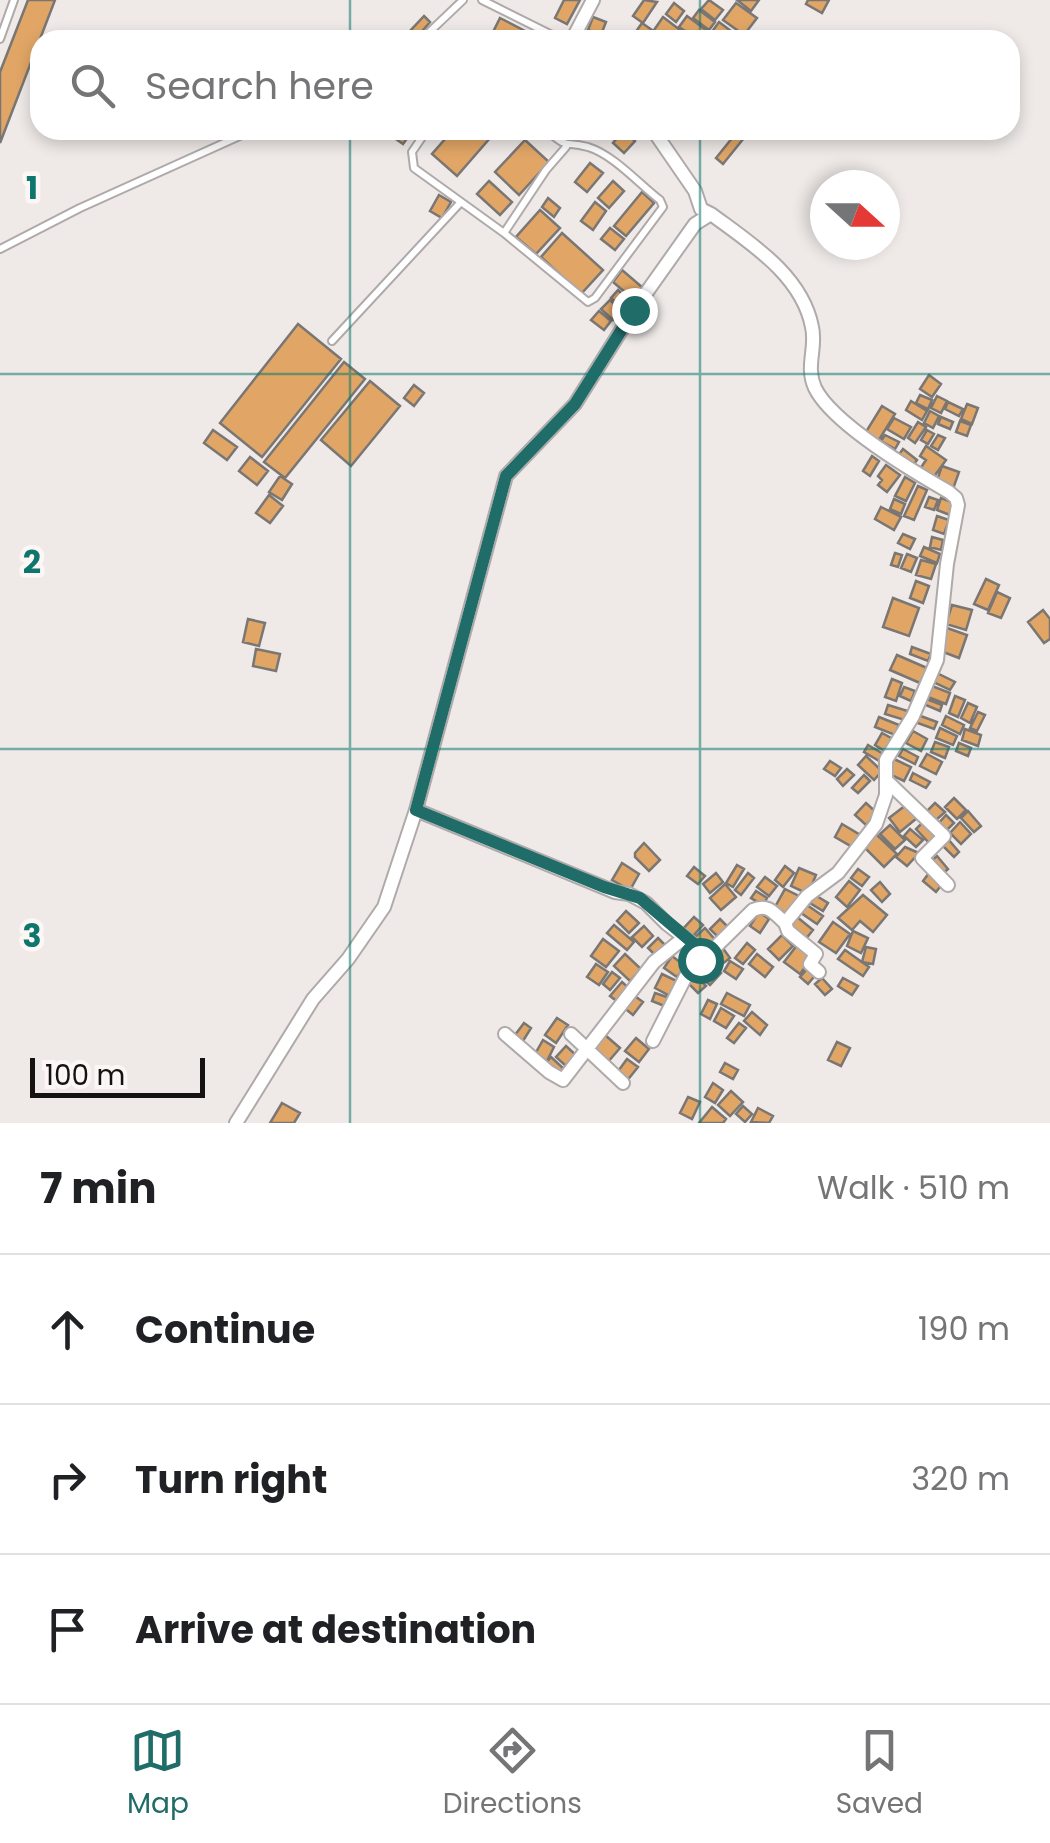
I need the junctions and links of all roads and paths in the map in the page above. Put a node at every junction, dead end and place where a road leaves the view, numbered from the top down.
1 (14, 0) edge
2 (464, 0) edge
3 (482, 0) edge
4 (592, 0) edge
5 (434, 30) edge
6 (542, 30) edge
7 (577, 30) edge
8 (0, 39) edge
9 (231, 140) edge
10 (420, 140) edge
11 (558, 140) edge
12 (660, 140) edge
13 (566, 147) junction
14 (462, 202) junction
15 (711, 214) junction
16 (504, 233) junction
17 (0, 249) edge
18 (332, 341) dead end
19 (888, 782) junction
20 (416, 810) junction
21 (948, 885) dead end
22 (785, 923) junction
23 (685, 937) junction
24 (707, 955) junction
25 (819, 972) dead end
26 (505, 1034) dead end
27 (571, 1034) dead end
28 (653, 1041) dead end
29 (588, 1050) junction
30 (624, 1084) dead end
31 (236, 1123) edge

1 - 8 lane
2 - 5 lane
3 - 6 lane
4 - 7 street
9 - 17 lane
10 - 14 lane
11 - 13 lane
12 - 15 street
13 - 16 lane
13 - 16 lane
14 - 16 lane
14 - 18 lane
15 - 19 street
15 - 20 street
19 - 21 street
19 - 22 street
20 - 23 street
20 - 31 street
22 - 24 street
22 - 25 street
23 - 24 street
23 - 29 street
24 - 28 street
26 - 29 street
27 - 29 street
29 - 30 street

